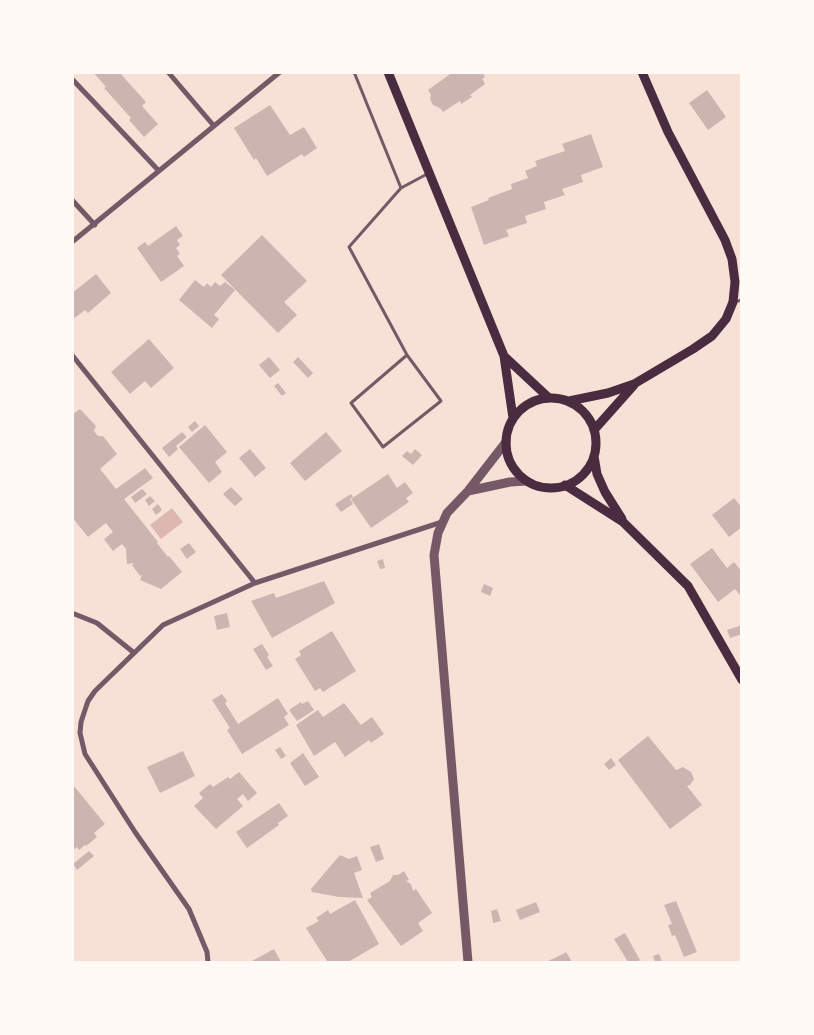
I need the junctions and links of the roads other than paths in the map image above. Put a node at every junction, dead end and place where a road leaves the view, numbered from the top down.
1 (168, 72) edge
2 (280, 72) edge
3 (354, 72) edge
4 (388, 72) edge
5 (642, 72) edge
6 (72, 79) edge
7 (214, 126) junction
8 (159, 171) junction
9 (429, 173) junction
10 (401, 188) junction
11 (72, 200) edge
12 (95, 225) junction
13 (72, 242) edge
14 (737, 301) edge
15 (72, 355) edge
16 (407, 355) junction
17 (504, 356) junction
18 (634, 384) junction
19 (549, 398) junction
20 (569, 401) junction
21 (513, 418) junction
22 (594, 430) junction
23 (506, 442) junction
24 (594, 456) junction
25 (527, 481) junction
26 (566, 485) junction
27 (468, 491) junction
28 (442, 522) junction
29 (624, 522) junction
30 (255, 583) junction
31 (72, 614) edge
32 (133, 652) junction
33 (742, 680) edge
34 (72, 730) edge
35 (80, 733) junction
36 (208, 962) edge
37 (468, 962) edge

1 - 7 street
2 - 7 street
3 - 10 lane
4 - 9 main road
5 - 14 main road
6 - 8 street
7 - 8 street
8 - 12 street
9 - 10 lane
9 - 17 main road
10 - 16 lane
11 - 12 street
12 - 13 street
14 - 18 main road
15 - 30 street
16 - 16 lane
17 - 19 main road
17 - 21 main road
18 - 20 main road
18 - 22 main road
19 - 20 main road
19 - 21 main road
20 - 22 main road
21 - 23 main road
22 - 24 main road
23 - 25 main road
23 - 27 street
24 - 26 main road
24 - 29 main road
25 - 26 main road
25 - 27 street
26 - 29 main road
27 - 28 street
28 - 30 street
28 - 37 street
29 - 33 main road
30 - 32 street
31 - 32 street
32 - 35 street
34 - 35 street
35 - 36 street

